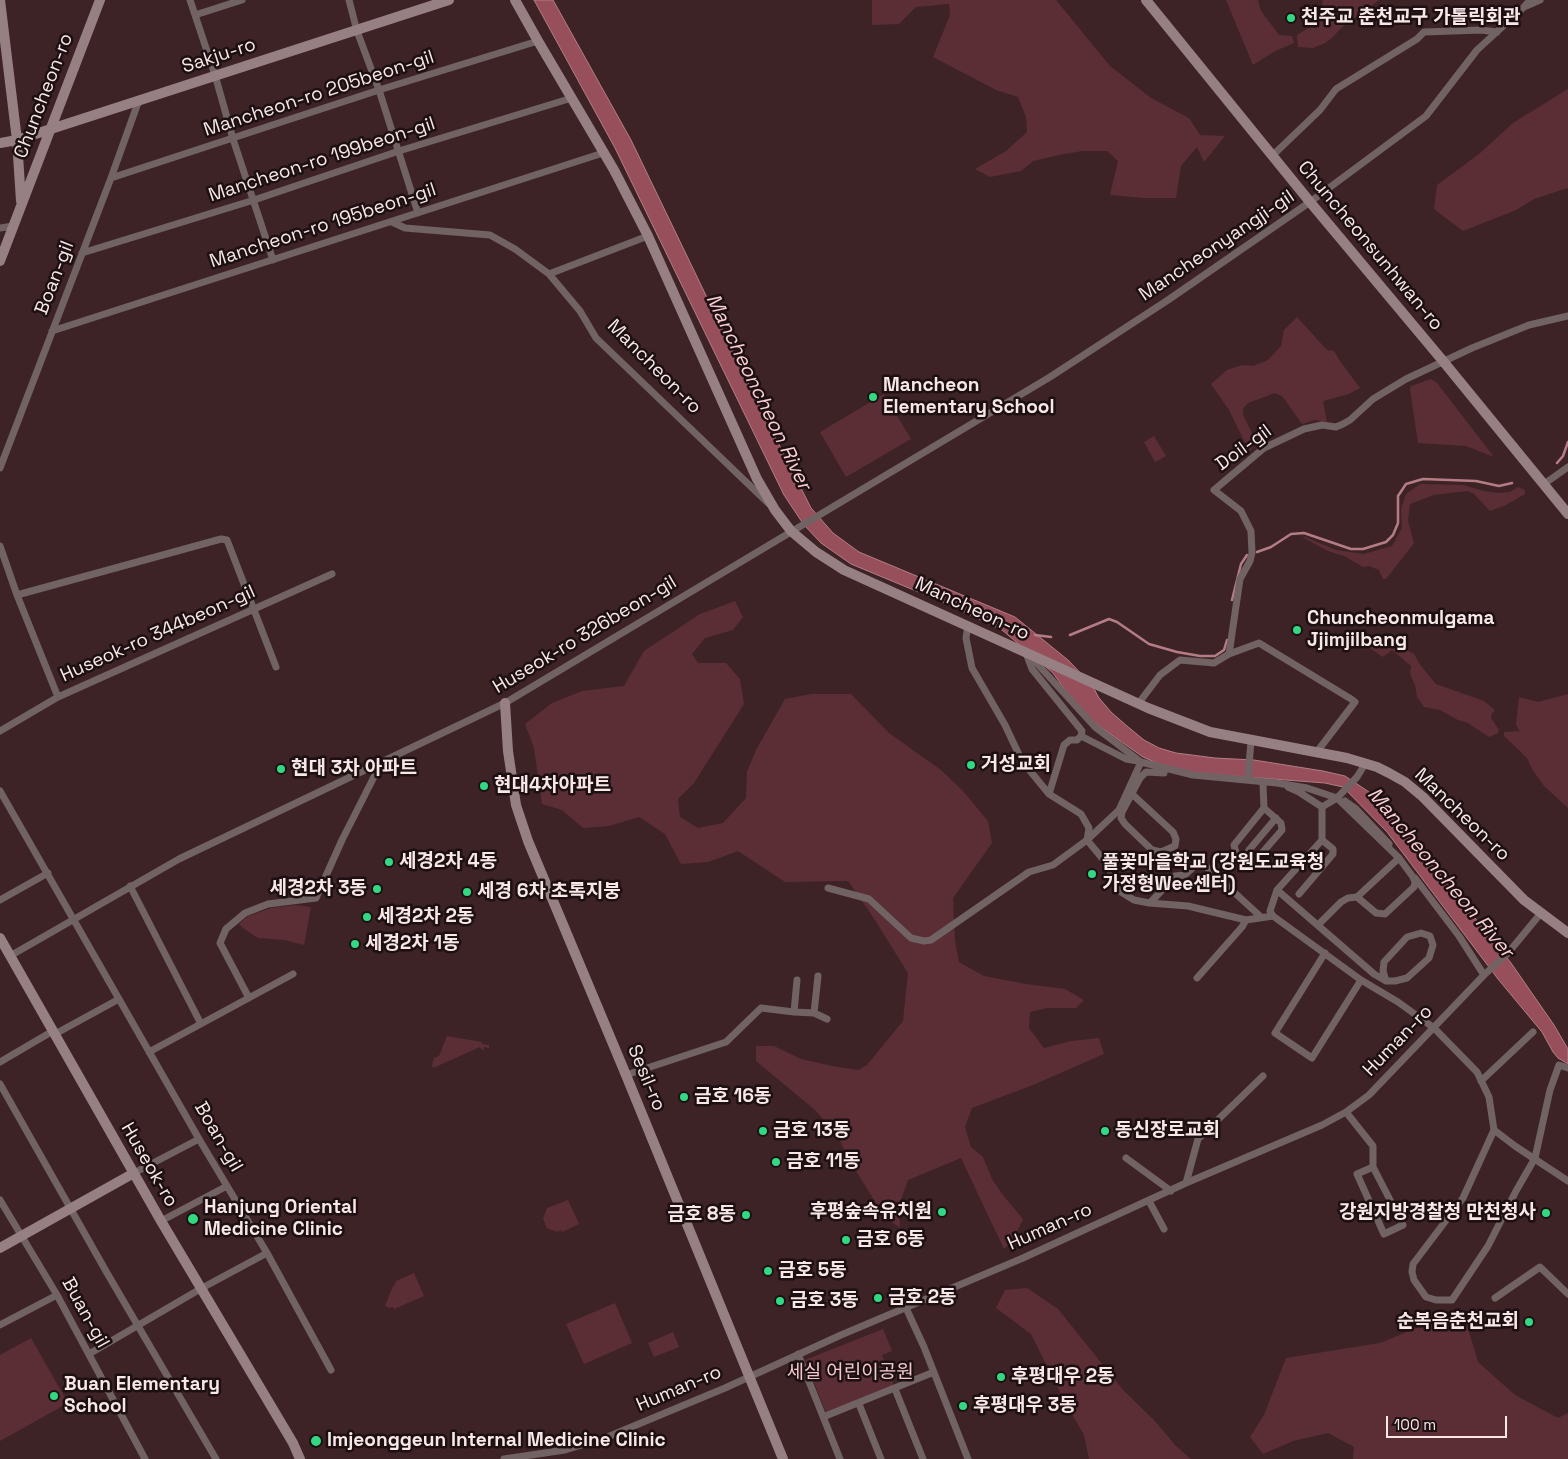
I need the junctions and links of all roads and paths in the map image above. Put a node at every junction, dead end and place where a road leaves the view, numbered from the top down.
1 (0, 0) edge
2 (100, 0) edge
3 (190, 0) edge
4 (242, 0) edge
5 (348, 0) edge
6 (449, 0) edge
7 (516, 0) edge
8 (1146, 0) edge
9 (1530, 0) edge
10 (1540, 0) edge
11 (1524, 8) junction
12 (195, 15) junction
13 (357, 31) junction
14 (1497, 32) junction
15 (538, 42) junction
16 (215, 76) junction
17 (379, 90) junction
18 (572, 98) junction
19 (139, 100) junction
20 (50, 130) junction
21 (233, 139) junction
22 (17, 140) junction
23 (0, 142) edge
24 (399, 151) junction
25 (603, 152) junction
26 (1272, 156) junction
27 (111, 178) junction
28 (254, 200) junction
29 (1310, 202) junction
30 (22, 204) junction
31 (418, 213) junction
32 (392, 222) junction
33 (13, 226) junction
34 (0, 228) edge
35 (648, 236) junction
36 (82, 253) junction
37 (0, 260) edge
38 (273, 260) junction
39 (549, 274) junction
40 (1568, 316) edge
41 (52, 331) junction
42 (1443, 361) junction
43 (1568, 466) edge
44 (0, 468) edge
45 (1544, 484) junction
46 (840, 504) joint
47 (775, 510) junction
48 (1568, 514) edge
49 (791, 531) junction
50 (0, 546) edge
51 (332, 574) dead end
52 (17, 595) junction
53 (254, 609) junction
54 (968, 625) junction
55 (1228, 654) junction
56 (1029, 655) junction
57 (276, 667) dead end
58 (58, 697) junction
59 (505, 703) junction
60 (1138, 704) junction
61 (0, 731) edge
62 (1081, 736) junction
63 (1251, 741) junction
64 (1316, 753) junction
65 (1141, 762) junction
66 (382, 763) junction
67 (1365, 764) junction
68 (1249, 779) junction
69 (1263, 784) junction
70 (0, 791) edge
71 (1049, 794) junction
72 (1132, 794) junction
73 (1338, 796) junction
74 (1322, 807) junction
75 (1264, 808) junction
76 (1276, 818) junction
77 (1087, 840) junction
78 (1322, 840) junction
79 (1249, 850) dead end
80 (1399, 858) junction
81 (48, 873) junction
82 (130, 886) junction
83 (828, 888) dead end
84 (1277, 890) junction
85 (1299, 894) dead end
86 (1357, 897) junction
87 (0, 900) edge
88 (1150, 903) junction
89 (1541, 913) junction
90 (1273, 916) junction
91 (1260, 917) junction
92 (73, 920) junction
93 (1246, 920) junction
94 (1318, 925) junction
95 (1568, 932) edge
96 (0, 938) edge
97 (1325, 953) junction
98 (10, 956) junction
99 (1486, 973) junction
100 (293, 974) dead end
101 (818, 976) dead end
102 (1197, 978) dead end
103 (797, 980) dead end
104 (1361, 980) junction
105 (1386, 981) junction
106 (249, 998) junction
107 (119, 1000) junction
108 (794, 1012) junction
109 (814, 1013) junction
110 (827, 1019) dead end
111 (201, 1024) junction
112 (1434, 1028) junction
113 (54, 1032) junction
114 (1533, 1032) dead end
115 (149, 1052) junction
116 (0, 1062) edge
117 (1568, 1068) edge
118 (626, 1075) junction
119 (1263, 1076) dead end
120 (1481, 1082) junction
121 (0, 1084) edge
122 (1346, 1112) junction
123 (1494, 1130) junction
124 (199, 1139) junction
125 (1126, 1158) dead end
126 (1535, 1158) junction
127 (1373, 1167) junction
128 (134, 1173) junction
129 (1568, 1181) edge
130 (1186, 1183) junction
131 (227, 1186) junction
132 (1171, 1190) junction
133 (0, 1200) edge
134 (1149, 1201) junction
135 (72, 1208) junction
136 (161, 1221) junction
137 (1164, 1229) dead end
138 (22, 1236) junction
139 (0, 1248) edge
140 (267, 1253) junction
141 (202, 1288) junction
142 (1568, 1294) edge
143 (57, 1295) junction
144 (1495, 1298) dead end
145 (906, 1308) junction
146 (0, 1325) edge
147 (138, 1326) junction
148 (89, 1354) junction
149 (798, 1354) junction
150 (330, 1370) dead end
151 (934, 1372) junction
152 (749, 1376) junction
153 (895, 1389) junction
154 (858, 1404) junction
155 (824, 1417) junction
156 (145, 1459) edge
157 (216, 1459) edge
158 (300, 1459) edge
159 (504, 1459) edge
160 (783, 1459) edge
161 (840, 1459) edge
162 (881, 1459) edge
163 (923, 1459) edge
164 (968, 1459) edge

1 - 22 street
2 - 20 street, Chuncheon-ro
3 - 12 street
4 - 12 street
5 - 13 street
6 - 13 street, Sakju-ro
7 - 15 street, Mancheon-ro
8 - 26 street, Chuncheonsunhwan-ro
9 - 11 street
10 - 11 street
11 - 14 street, Mancheonyangji-gil
12 - 16 street
13 - 16 street, Sakju-ro
13 - 17 street
14 - 26 street
14 - 29 street, Mancheonyangji-gil
15 - 17 street, Mancheon-ro 205beon-gil
15 - 18 street, Mancheon-ro
16 - 19 street, Sakju-ro
16 - 21 street
17 - 21 street, Mancheon-ro 205beon-gil
17 - 24 street
18 - 24 street, Mancheon-ro 199beon-gil
18 - 25 street, Mancheon-ro
19 - 20 street, Sakju-ro
19 - 27 street, Boan-gil
20 - 22 street, Sakju-ro
20 - 30 street, Chuncheon-ro
21 - 27 street, Mancheon-ro 205beon-gil
21 - 28 street
22 - 23 street, Sakju-ro
22 - 30 street
24 - 28 street, Mancheon-ro 199beon-gil
24 - 31 street
25 - 31 street, Mancheon-ro 195beon-gil
25 - 35 street, Mancheon-ro
26 - 29 street, Chuncheonsunhwan-ro
27 - 36 street, Boan-gil
28 - 36 street, Mancheon-ro 199beon-gil
28 - 38 street
29 - 42 street, Chuncheonsunhwan-ro
29 - 46 street, Mancheonyangji-gil
30 - 33 street, Chuncheon-ro
31 - 32 street, Mancheon-ro 195beon-gil
32 - 38 street, Mancheon-ro 195beon-gil
32 - 39 street, Mancheon-ro
33 - 34 street
33 - 37 street, Chuncheon-ro
35 - 39 street
35 - 47 street, Mancheon-ro
36 - 41 street, Boan-gil
38 - 41 street, Mancheon-ro 195beon-gil
39 - 47 street, Mancheon-ro
40 - 42 street, Doil-gil
41 - 44 street, Boan-gil
42 - 45 street, Chuncheonsunhwan-ro
42 - 55 street, Doil-gil
43 - 45 street
45 - 48 street, Chuncheonsunhwan-ro
46 - 49 street, Huseok-ro 326beon-gil
47 - 49 street, Mancheon-ro
49 - 54 street, Mancheon-ro
49 - 59 street, Huseok-ro 326beon-gil
50 - 52 street
51 - 53 street, Huseok-ro 344beon-gil
52 - 53 street
52 - 58 street
53 - 57 street
53 - 58 street, Huseok-ro 344beon-gil
54 - 56 street, Mancheon-ro
54 - 71 street
55 - 60 street
55 - 64 street
56 - 60 street, Mancheon-ro
56 - 62 street
56 - 65 street
58 - 61 street, Huseok-ro 344beon-gil
59 - 66 street, Huseok-ro 326beon-gil
59 - 118 street, Sesil-ro
60 - 63 street, Mancheon-ro
62 - 65 street
62 - 71 street
63 - 64 street, Mancheon-ro
63 - 68 street
64 - 67 street, Mancheon-ro
65 - 68 street
65 - 77 street
66 - 82 street, Huseok-ro 326beon-gil
66 - 106 street
67 - 73 street
67 - 89 street, Mancheon-ro
68 - 73 street
69 - 72 street
69 - 74 street
69 - 75 street
70 - 81 street, Boan-gil
71 - 77 street
72 - 72 street
73 - 74 street
73 - 80 street
73 - 99 street
74 - 78 street
75 - 76 street
75 - 76 street
76 - 79 street
77 - 83 street
77 - 88 street
78 - 84 street
78 - 85 street
80 - 86 street
80 - 86 street
81 - 87 street
81 - 92 street, Boan-gil
82 - 92 street, Huseok-ro 326beon-gil
82 - 111 street
84 - 90 street
84 - 94 street
86 - 94 street
88 - 91 street
88 - 93 street
89 - 95 street, Mancheon-ro
89 - 99 street, Human-ro
90 - 91 street
90 - 97 street
91 - 93 street
92 - 98 street, Huseok-ro 326beon-gil
92 - 107 street, Boan-gil
93 - 102 street
94 - 105 street
96 - 98 street, Huseok-ro
97 - 104 street
97 - 104 street
98 - 113 street, Huseok-ro
99 - 112 street, Human-ro
100 - 106 street
101 - 109 street
103 - 108 street
104 - 112 street
105 - 105 street
106 - 111 street
107 - 113 street
107 - 115 street, Boan-gil
108 - 109 street
108 - 118 street
109 - 110 street
111 - 115 street
112 - 120 street
112 - 122 street, Human-ro
113 - 116 street
113 - 128 street, Huseok-ro
114 - 120 street
115 - 124 street, Boan-gil
117 - 126 street
118 - 152 street, Sesil-ro
119 - 130 street
120 - 123 street
121 - 135 street
122 - 127 street
122 - 130 street, Human-ro
123 - 126 street
123 - 126 street
124 - 128 street
124 - 131 street, Boan-gil
125 - 132 street
126 - 129 street
127 - 127 street
128 - 135 street
128 - 136 street, Huseok-ro
130 - 132 street, Human-ro
131 - 136 street
131 - 140 street, Boan-gil
132 - 134 street, Human-ro
133 - 138 street, Buan-gil
134 - 137 street
134 - 145 street, Human-ro
135 - 138 street
135 - 147 street
136 - 141 street, Huseok-ro
138 - 139 street
138 - 143 street, Buan-gil
140 - 141 street
140 - 150 street, Boan-gil
141 - 147 street
141 - 158 street, Huseok-ro
142 - 144 street
143 - 146 street
143 - 148 street, Buan-gil
145 - 149 street, Human-ro
145 - 151 street
147 - 148 street
147 - 157 street
148 - 156 street, Buan-gil
149 - 152 street, Human-ro
149 - 155 street
151 - 153 street
151 - 164 street
152 - 159 street, Human-ro
152 - 160 street, Sesil-ro
153 - 154 street
153 - 163 street
154 - 155 street
154 - 162 street
155 - 161 street

